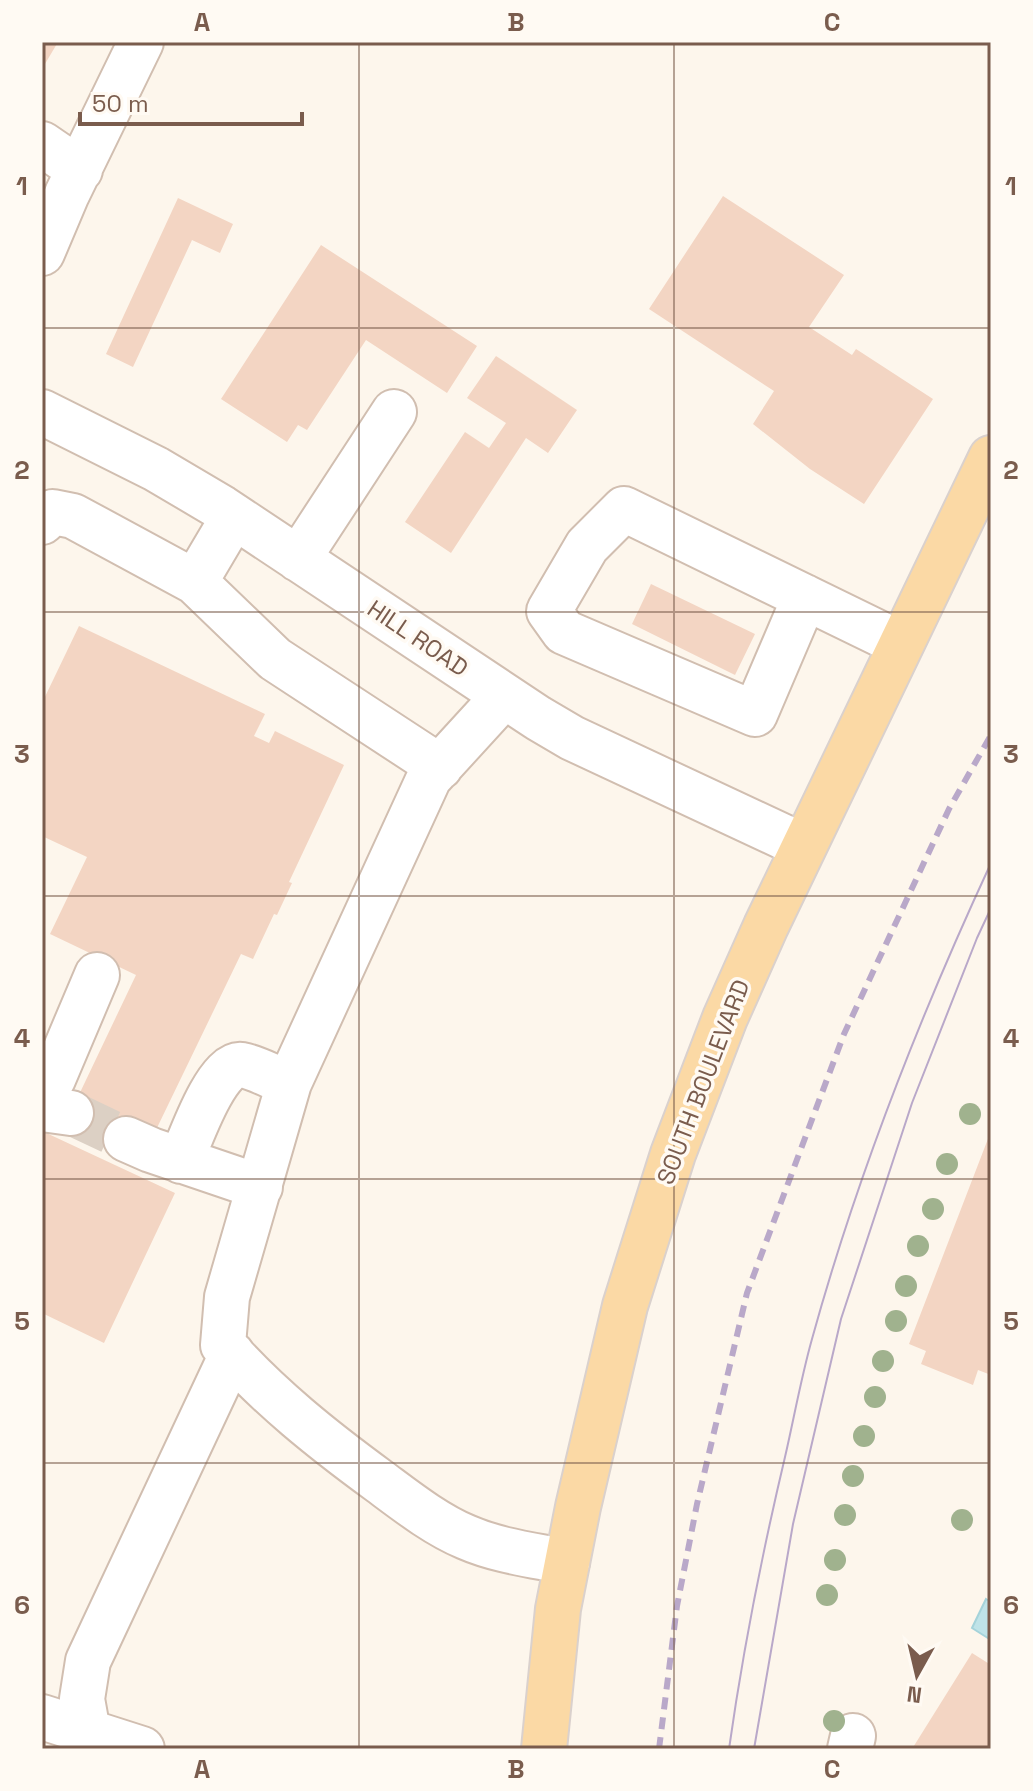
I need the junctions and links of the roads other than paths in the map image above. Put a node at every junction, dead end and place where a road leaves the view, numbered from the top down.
1 (141, 42) edge
2 (42, 144) edge
3 (80, 170) junction
4 (42, 253) edge
5 (42, 412) edge
6 (394, 412) dead end
7 (991, 458) edge
8 (234, 516) junction
9 (42, 522) edge
10 (298, 559) junction
11 (195, 582) junction
12 (805, 597) junction
13 (901, 644) junction
14 (504, 696) junction
15 (440, 767) junction
16 (803, 846) junction
17 (97, 975) dead end
18 (289, 1083) junction
19 (52, 1104) edge
20 (126, 1139) tunnel mouth
21 (181, 1161) junction
22 (260, 1187) junction
23 (232, 1354) junction
24 (567, 1562) junction
25 (42, 1717) edge
26 (89, 1740) edge
27 (142, 1749) edge
28 (544, 1749) edge

1 - 3 street
2 - 3 street
3 - 4 street
5 - 8 street, HILL ROAD
6 - 10 street
7 - 13 main road, SOUTH BOULEVARD
8 - 10 street, HILL ROAD
8 - 11 street
9 - 11 street
10 - 14 street, HILL ROAD
11 - 15 street
12 - 12 street
12 - 13 street
13 - 16 main road, SOUTH BOULEVARD
14 - 15 street
14 - 16 street, HILL ROAD
15 - 18 street
16 - 24 main road, SOUTH BOULEVARD
17 - 19 street
18 - 21 street
18 - 22 street
20 - 21 street
21 - 22 street
22 - 23 street
23 - 24 street
23 - 26 street
24 - 28 main road, SOUTH BOULEVARD
25 - 26 street
26 - 27 street

